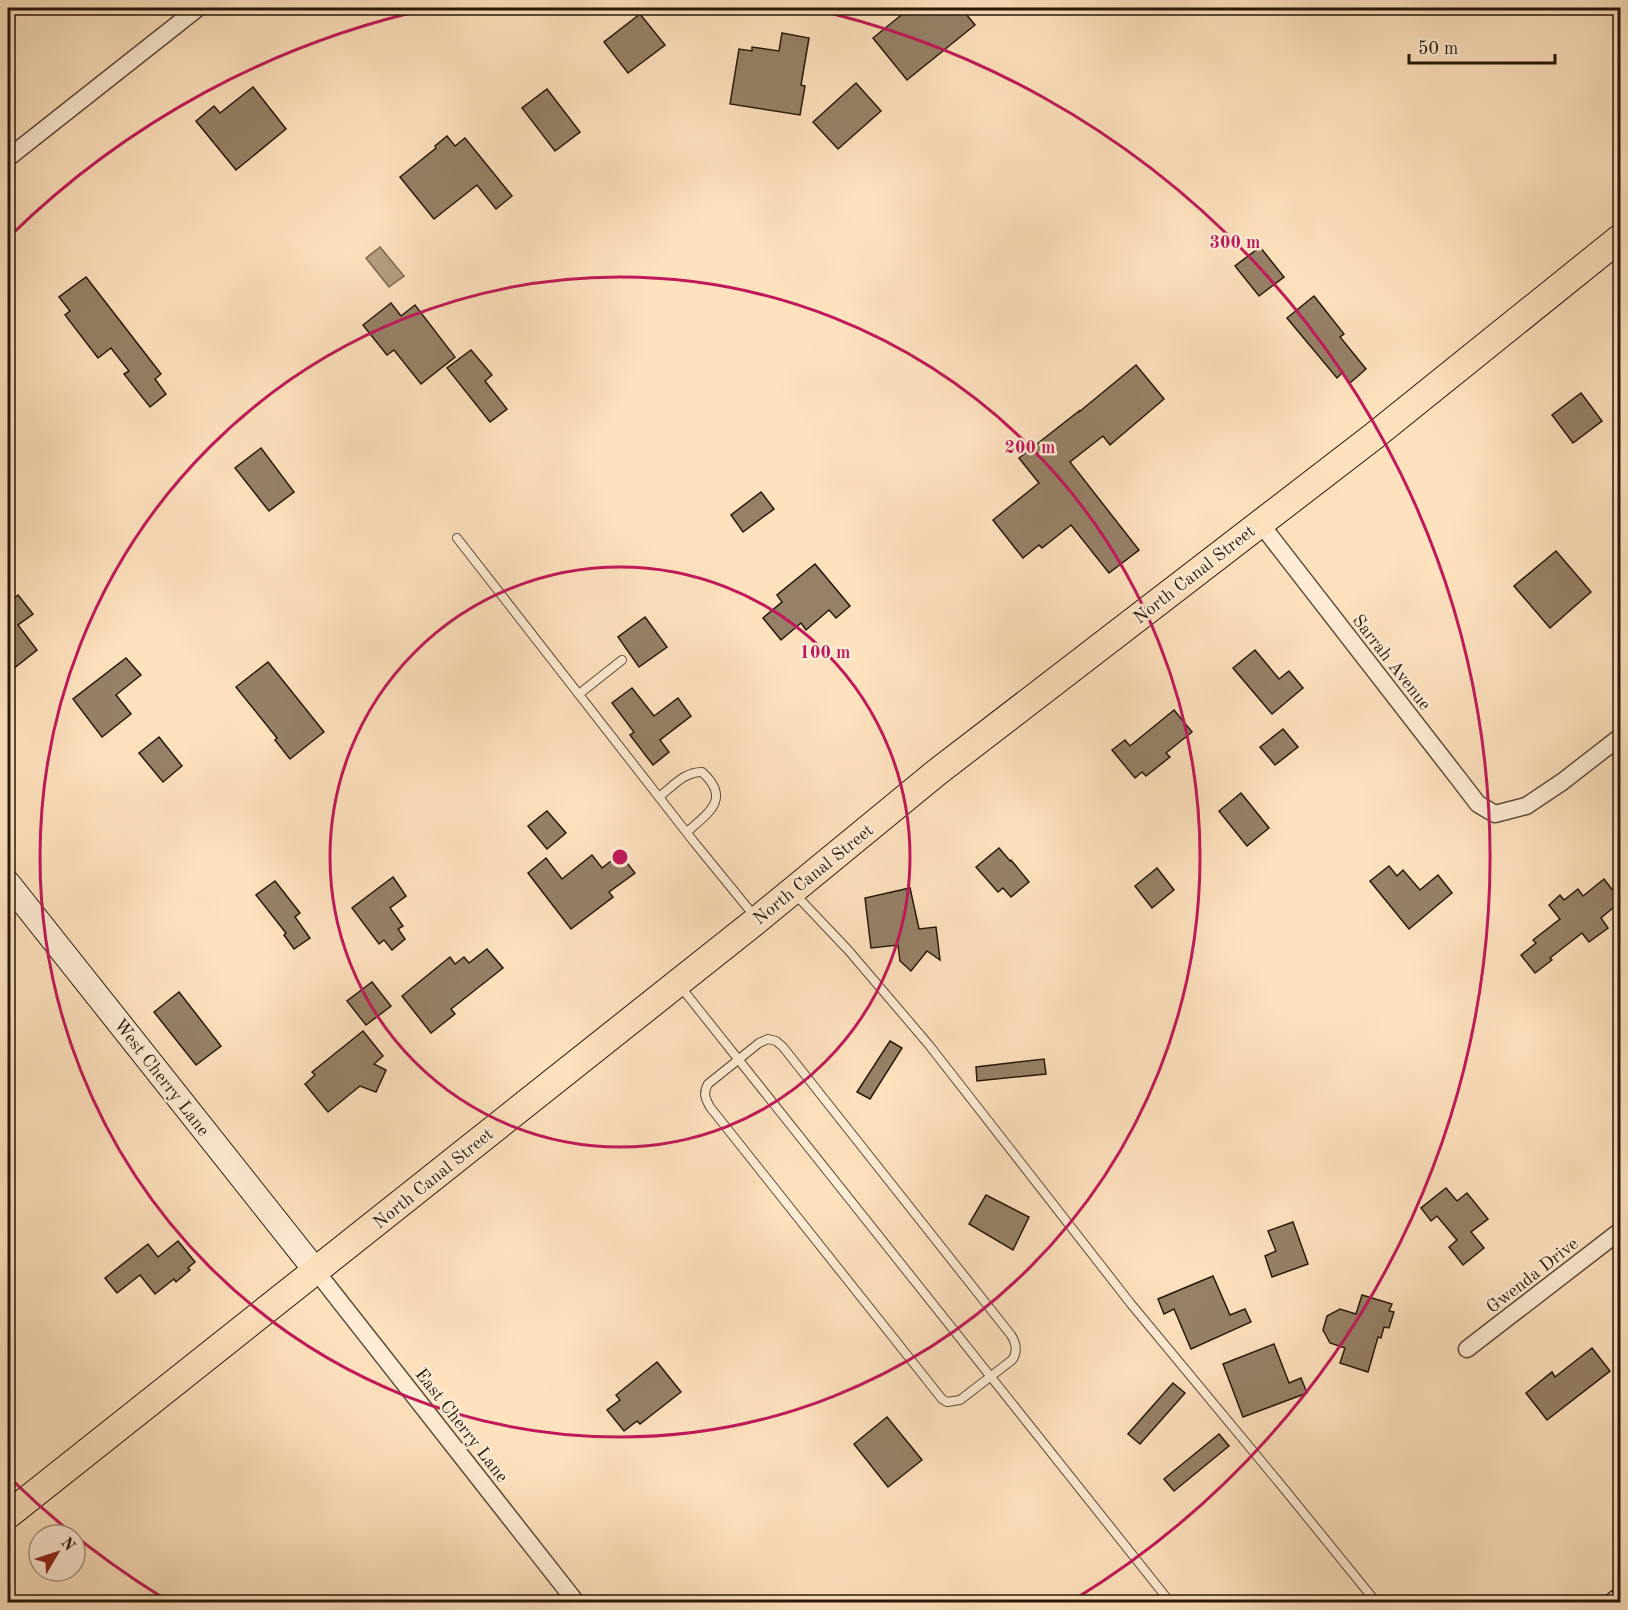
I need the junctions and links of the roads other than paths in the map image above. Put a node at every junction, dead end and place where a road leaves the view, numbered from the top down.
1 (198, 8) edge
2 (8, 158) edge
3 (1620, 237) edge
4 (1260, 523) junction
5 (457, 538) dead end
6 (622, 660) dead end
7 (579, 694) junction
8 (1620, 737) edge
9 (659, 797) junction
10 (687, 832) junction
11 (8, 883) edge
12 (793, 891) junction
13 (757, 920) junction
14 (678, 983) junction
15 (738, 1060) junction
16 (1620, 1231) edge
17 (316, 1271) junction
18 (1467, 1349) dead end
19 (991, 1377) junction
20 (8, 1515) edge
21 (576, 1602) edge
22 (1170, 1602) edge
23 (1376, 1602) edge

1 - 2 street
3 - 4 main road, North Canal Street
4 - 8 street, Sarrah Avenue
4 - 12 main road, North Canal Street
5 - 7 lane
6 - 7 lane
7 - 9 lane
9 - 10 lane
9 - 10 lane
10 - 13 lane
11 - 17 street, West Cherry Lane
12 - 13 main road, North Canal Street
12 - 23 lane
13 - 14 main road, North Canal Street
14 - 15 lane
14 - 17 main road, North Canal Street
15 - 19 lane
15 - 19 lane
15 - 19 lane
16 - 18 street, Gwenda Drive
17 - 20 main road, North Canal Street
17 - 21 street, East Cherry Lane
19 - 22 lane

